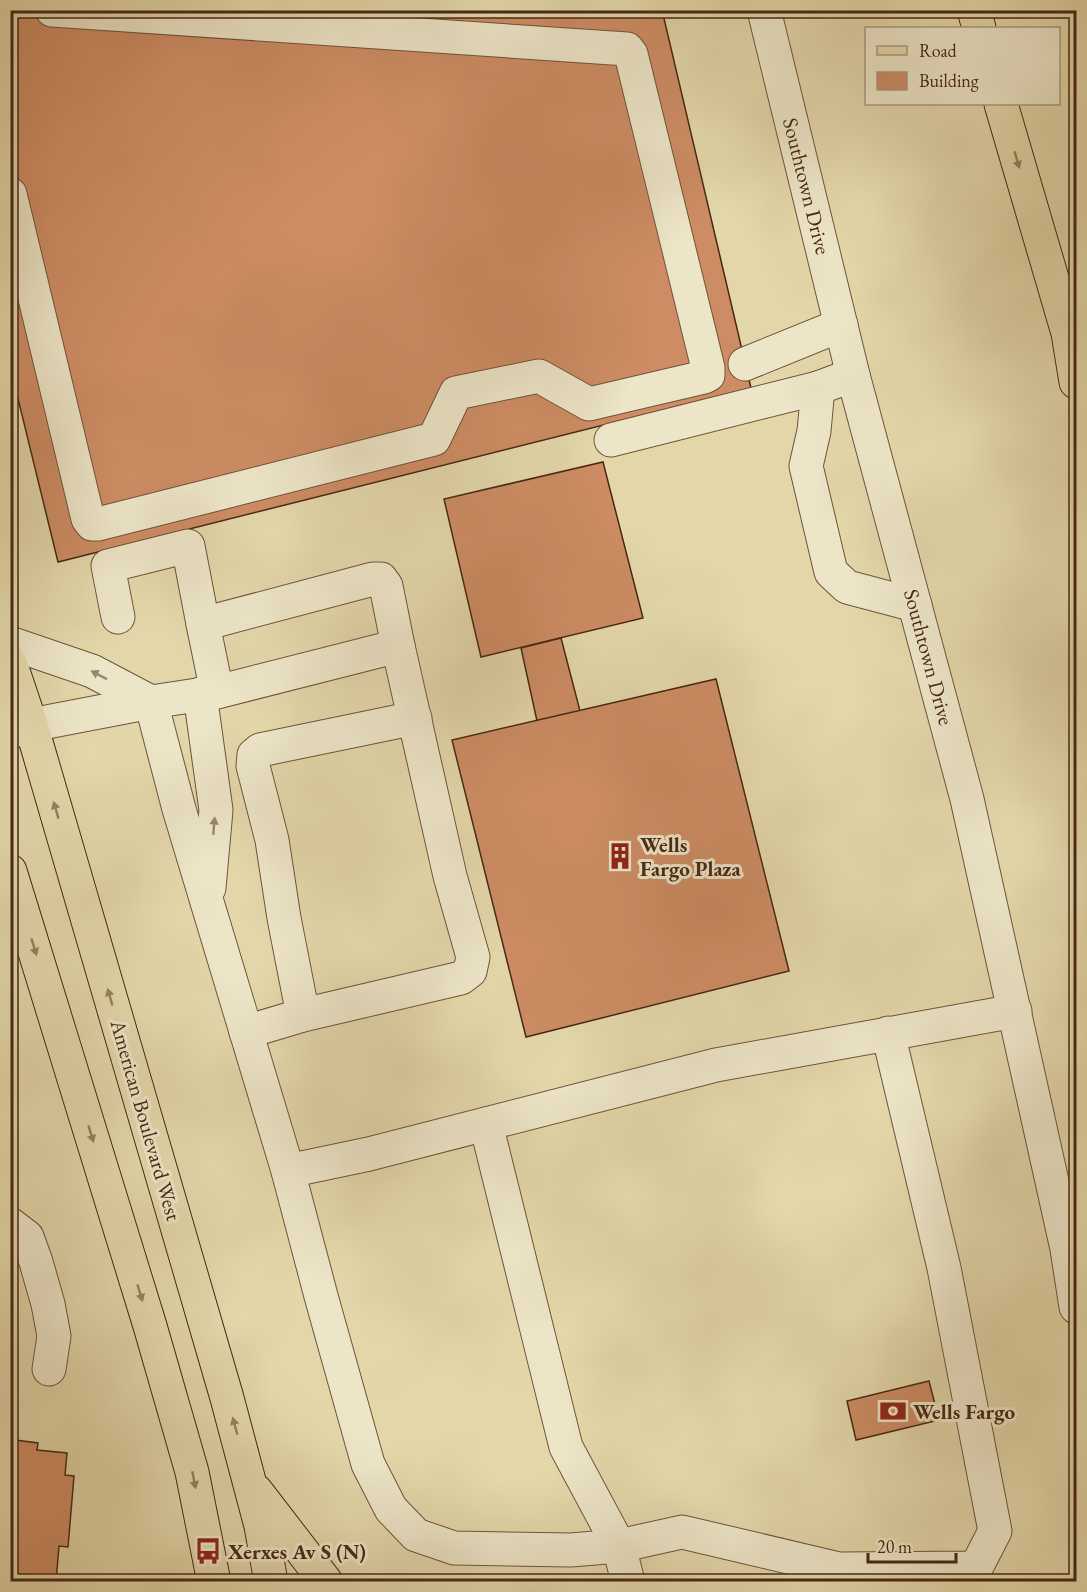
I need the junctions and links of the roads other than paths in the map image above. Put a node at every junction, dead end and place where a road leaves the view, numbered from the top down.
1 (52, 10) edge
2 (764, 10) edge
3 (974, 10) edge
4 (238, 17) edge
5 (979, 27) edge
6 (1001, 105) edge
7 (10, 194) edge
8 (841, 325) junction
9 (745, 364) dead end
10 (853, 375) junction
11 (1077, 382) edge
12 (818, 388) junction
13 (611, 440) dead end
14 (915, 605) junction
15 (118, 617) dead end
16 (203, 624) junction
17 (10, 644) edge
18 (398, 646) junction
19 (10, 662) edge
20 (208, 693) junction
21 (151, 702) junction
22 (415, 718) junction
23 (21, 729) edge
24 (10, 871) edge
25 (208, 905) junction
26 (1015, 1011) junction
27 (303, 1016) junction
28 (246, 1032) junction
29 (888, 1034) junction
30 (486, 1124) junction
31 (288, 1171) junction
32 (10, 1224) edge
33 (1077, 1307) edge
34 (49, 1369) dead end
35 (249, 1483) junction
36 (619, 1546) junction
37 (214, 1581) edge
38 (271, 1581) edge
39 (326, 1581) edge
40 (628, 1581) edge

1 - 4 street
2 - 8 street, Southtown Drive
3 - 5 main road
4 - 7 street
6 -> 11 main road
8 - 9 street
8 - 10 street, Southtown Drive
10 - 12 street
10 - 14 street, Southtown Drive
12 - 13 street
12 - 14 street
14 - 26 street, Southtown Drive
15 - 16 street
16 - 18 street
16 - 20 street
21 -> 17 street
18 - 20 street
18 - 22 street
19 - 23 main road, American Boulevard West
20 - 21 street
25 -> 20 street
21 - 23 street
21 - 25 street
22 - 27 street
22 - 27 street
35 -> 23 main road, American Boulevard West
24 -> 37 main road
25 - 28 street
26 - 29 street
26 - 33 street, Southtown Drive
27 - 28 street
28 - 31 street
29 - 30 street
29 - 36 street
30 - 31 street
30 - 36 street
31 - 36 street
32 - 34 street
35 - 38 main road, American Boulevard West
35 - 39 main road
36 - 40 street

